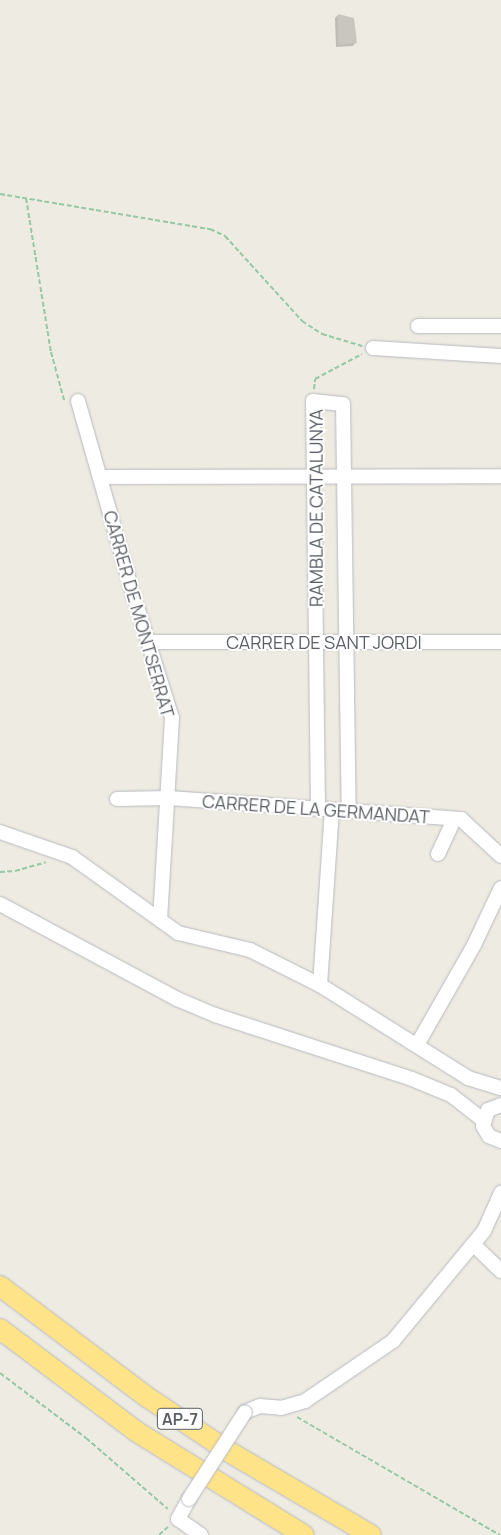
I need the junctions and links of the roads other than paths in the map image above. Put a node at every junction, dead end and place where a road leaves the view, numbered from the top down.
1 (418, 326) dead end
2 (501, 326) edge
3 (373, 348) road end
4 (501, 356) edge
5 (78, 401) dead end
6 (314, 475) junction
7 (344, 475) junction
8 (501, 476) edge
9 (100, 477) junction
10 (148, 642) junction
11 (316, 642) junction
12 (347, 642) junction
13 (501, 642) edge
14 (169, 798) junction
15 (117, 799) dead end
16 (325, 810) junction
17 (349, 811) junction
18 (454, 819) junction
19 (0, 832) edge
20 (438, 854) dead end
21 (501, 856) edge
22 (501, 888) edge
23 (0, 904) edge
24 (160, 920) junction
25 (320, 985) junction
26 (417, 1045) junction
27 (497, 1087) edge
28 (501, 1100) edge
29 (501, 1105) edge
30 (483, 1120) junction
31 (501, 1141) edge
32 (501, 1193) edge
33 (474, 1244) junction
34 (501, 1271) edge
35 (0, 1286) edge
36 (0, 1329) edge
37 (202, 1535) edge
38 (304, 1535) edge
39 (371, 1535) edge

1 - 2 street
3 - 4 street
5 - 9 street, CARRER DE MONTSERRAT
6 - 7 street
6 - 7 street, RAMBLA DE CATALUNYA
6 - 9 street
6 - 11 street, RAMBLA DE CATALUNYA
7 - 8 street
7 - 12 street, RAMBLA DE CATALUNYA
9 - 10 street, CARRER DE MONTSERRAT
10 - 11 street, CARRER DE SANT JORDI
10 - 14 street, CARRER DE MONTSERRAT
11 - 12 street, CARRER DE SANT JORDI
11 - 16 street, RAMBLA DE CATALUNYA
12 - 13 street, CARRER DE SANT JORDI
12 - 17 street, RAMBLA DE CATALUNYA
14 - 15 street, CARRER DE LA GERMANDAT
14 - 16 street, CARRER DE LA GERMANDAT
14 - 24 street, CARRER DE MONTSERRAT
16 - 17 street, CARRER DE LA GERMANDAT
16 - 25 street, RAMBLA DE CATALUNYA
17 - 18 street, CARRER DE LA GERMANDAT
18 - 20 street
18 - 21 street, CARRER DE LA GERMANDAT
19 - 24 street
22 - 26 street
23 - 30 street
24 - 25 street
25 - 26 street
26 - 27 street
27 - 28 street
29 - 30 street
30 - 31 street
32 - 33 street
33 - 34 street
33 - 37 street, bridge
35 - 39 highway, AP-7
36 - 38 highway, AP-7

